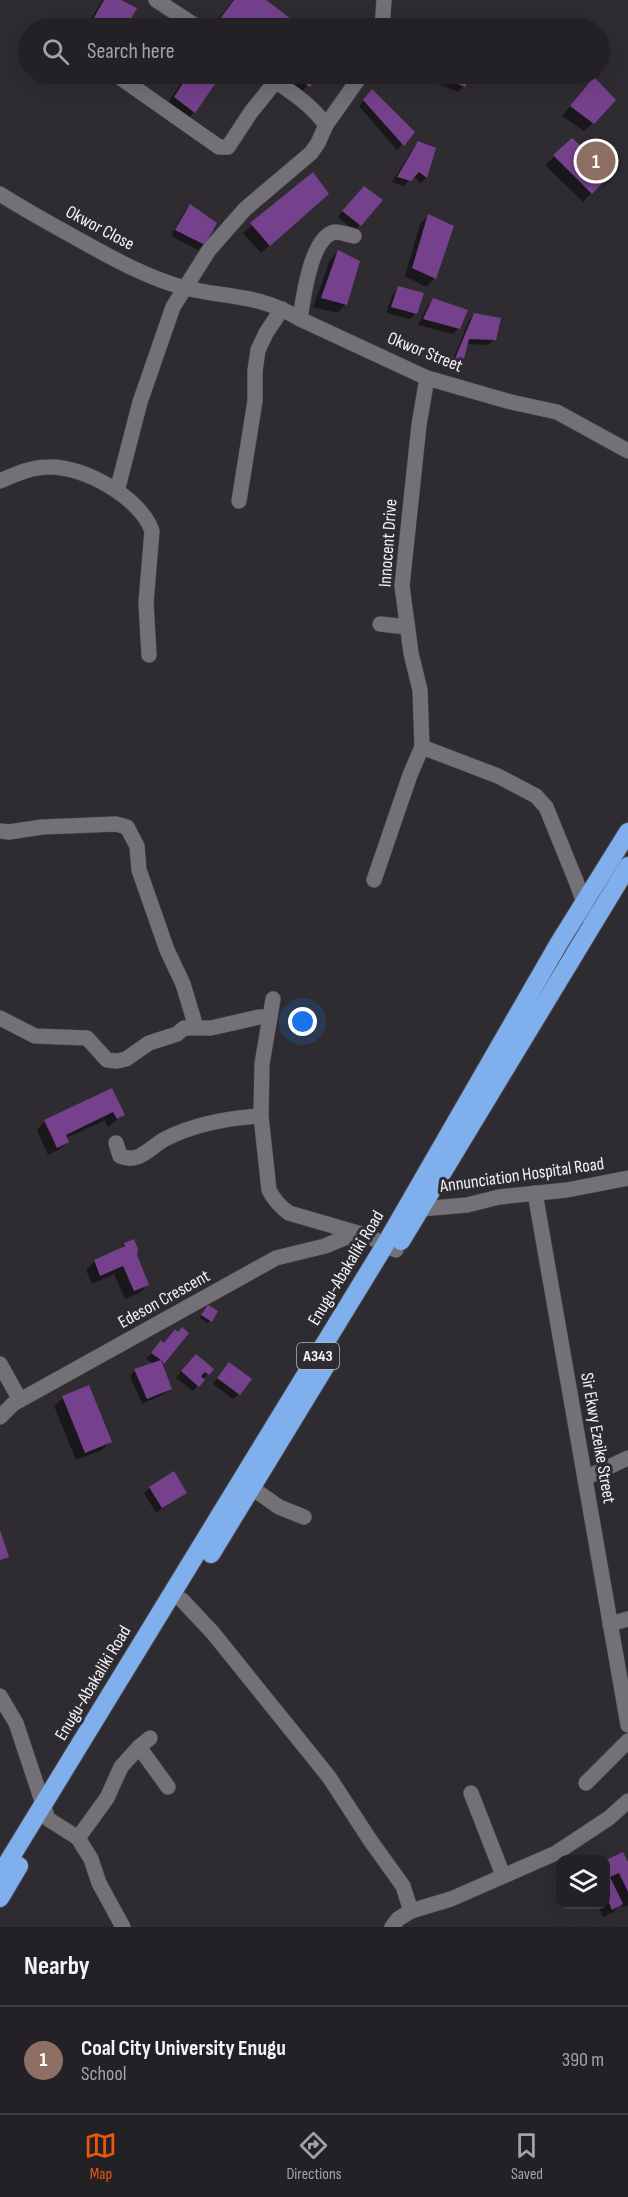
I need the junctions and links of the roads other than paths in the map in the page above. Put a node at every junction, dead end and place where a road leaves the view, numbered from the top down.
1 (156, 0) edge
2 (384, 0) edge
3 (184, 18) edge
4 (383, 18) edge
5 (129, 84) edge
6 (266, 84) edge
7 (280, 84) edge
8 (355, 84) edge
9 (326, 125) junction
10 (0, 194) edge
11 (354, 236) dead end
12 (184, 287) junction
13 (243, 296) joint
14 (282, 309) junction
15 (300, 319) junction
16 (427, 378) junction
17 (628, 451) edge
18 (0, 481) edge
19 (117, 491) junction
20 (239, 501) dead end
21 (380, 624) dead end
22 (407, 627) junction
23 (149, 656) dead end
24 (422, 747) junction
25 (3, 829) edge
26 (628, 831) edge
27 (628, 866) edge
28 (374, 880) dead end
29 (584, 905) junction
30 (592, 925) junction
31 (273, 999) dead end
32 (270, 1017) junction
33 (0, 1018) edge
34 (196, 1027) junction
35 (261, 1116) junction
36 (116, 1143) dead end
37 (628, 1178) edge
38 (535, 1193) junction
39 (421, 1209) junction
40 (356, 1233) junction
41 (391, 1247) junction
42 (0, 1364) edge
43 (20, 1400) junction
44 (0, 1417) edge
45 (628, 1458) edge
46 (585, 1478) junction
47 (252, 1488) junction
48 (304, 1517) dead end
49 (182, 1600) junction
50 (628, 1619) edge
51 (610, 1624) junction
52 (0, 1696) edge
53 (628, 1725) edge
54 (628, 1741) edge
55 (586, 1783) dead end
56 (168, 1787) dead end
57 (471, 1793) dead end
58 (628, 1801) edge
59 (46, 1812) junction
60 (78, 1838) junction
61 (0, 1875) edge
62 (503, 1875) junction
63 (0, 1898) edge
64 (411, 1911) junction
65 (123, 1927) edge
66 (392, 1927) edge

1 - 3 street
2 - 4 street
5 - 6 street
7 - 9 street
8 - 9 street
9 - 12 street
10 - 12 street, Okwor Close
11 - 15 street
12 - 13 street, Okwor Close
12 - 19 street
13 - 14 street, Okwor Street
14 - 15 street, Okwor Street
14 - 20 street
15 - 16 street, Okwor Street
16 - 17 street, Okwor Street
16 - 22 street, Innocent Drive
18 - 19 street
19 - 23 street
21 - 22 street
22 - 24 street, Innocent Drive
24 - 28 street
24 - 29 street
25 - 34 street
26 - 29 highway, Enugu-Abakaliki Road / A343
27 - 30 highway, Enugu-Abakaliki Road / A343
29 - 30 street
29 - 41 highway, Enugu-Abakaliki Road / A343
30 - 39 highway, Enugu-Abakaliki Road / A343
31 - 32 street
32 - 34 street
32 - 35 street
33 - 34 street
35 - 36 street
35 - 40 street
37 - 38 street, Annunciation Hospital Road
38 - 39 street, Annunciation Hospital Road
38 - 46 street, Sir Ekwy Ezeike Street
39 - 41 highway, Enugu-Abakaliki Road / A343
40 - 41 street
40 - 43 street, Edeson Crescent
41 - 47 highway, Enugu-Abakaliki Road / A343
41 - 59 highway, Enugu-Abakaliki Road / A343
42 - 43 street
43 - 44 street, Edeson Crescent
45 - 46 street
46 - 51 street, Sir Ekwy Ezeike Street
47 - 48 street
47 - 49 highway, Enugu-Abakaliki Road / A343
49 - 59 highway, Enugu-Abakaliki Road / A343
49 - 64 street
50 - 51 street
51 - 53 street, Sir Ekwy Ezeike Street
52 - 59 street
54 - 55 street
56 - 60 street
57 - 62 street
58 - 62 street
59 - 60 street
59 - 61 highway, Enugu-Abakaliki Road / A343
59 - 63 highway, Enugu-Abakaliki Road / A343
60 - 65 street
62 - 64 street
64 - 66 street

